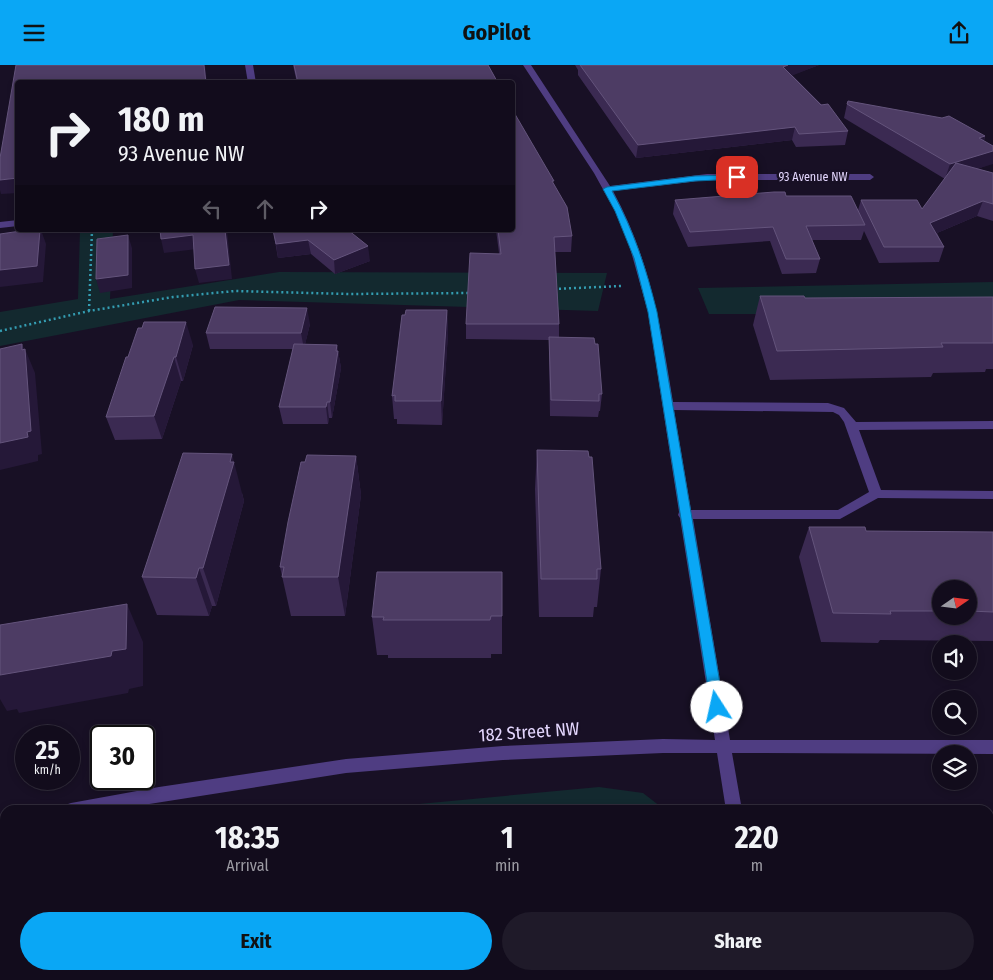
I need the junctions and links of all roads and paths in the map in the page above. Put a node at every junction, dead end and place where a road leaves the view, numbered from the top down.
1 (249, 65) edge
2 (528, 65) edge
3 (252, 80) edge
4 (870, 177) dead end
5 (607, 189) junction
6 (15, 223) edge
7 (0, 225) edge
8 (92, 232) edge
9 (621, 286) dead end
10 (554, 289) edge
11 (478, 293) edge
12 (89, 311) junction
13 (0, 331) edge
14 (668, 406) junction
15 (993, 425) edge
16 (852, 426) junction
17 (876, 494) junction
18 (993, 495) edge
19 (684, 515) junction
20 (724, 746) junction
21 (993, 747) edge
22 (98, 805) edge
23 (733, 805) edge

1 - 3 street
2 - 5 street
4 - 5 street, 93 Avenue NW
5 - 14 street
6 - 7 street
8 - 12 path
9 - 10 path
11 - 12 path
12 - 13 path
14 - 16 street
14 - 19 street
15 - 16 street
16 - 17 street
17 - 18 street
17 - 19 street
19 - 20 street
20 - 21 street, 182 Street NW
20 - 22 street, 182 Street NW
20 - 23 street

